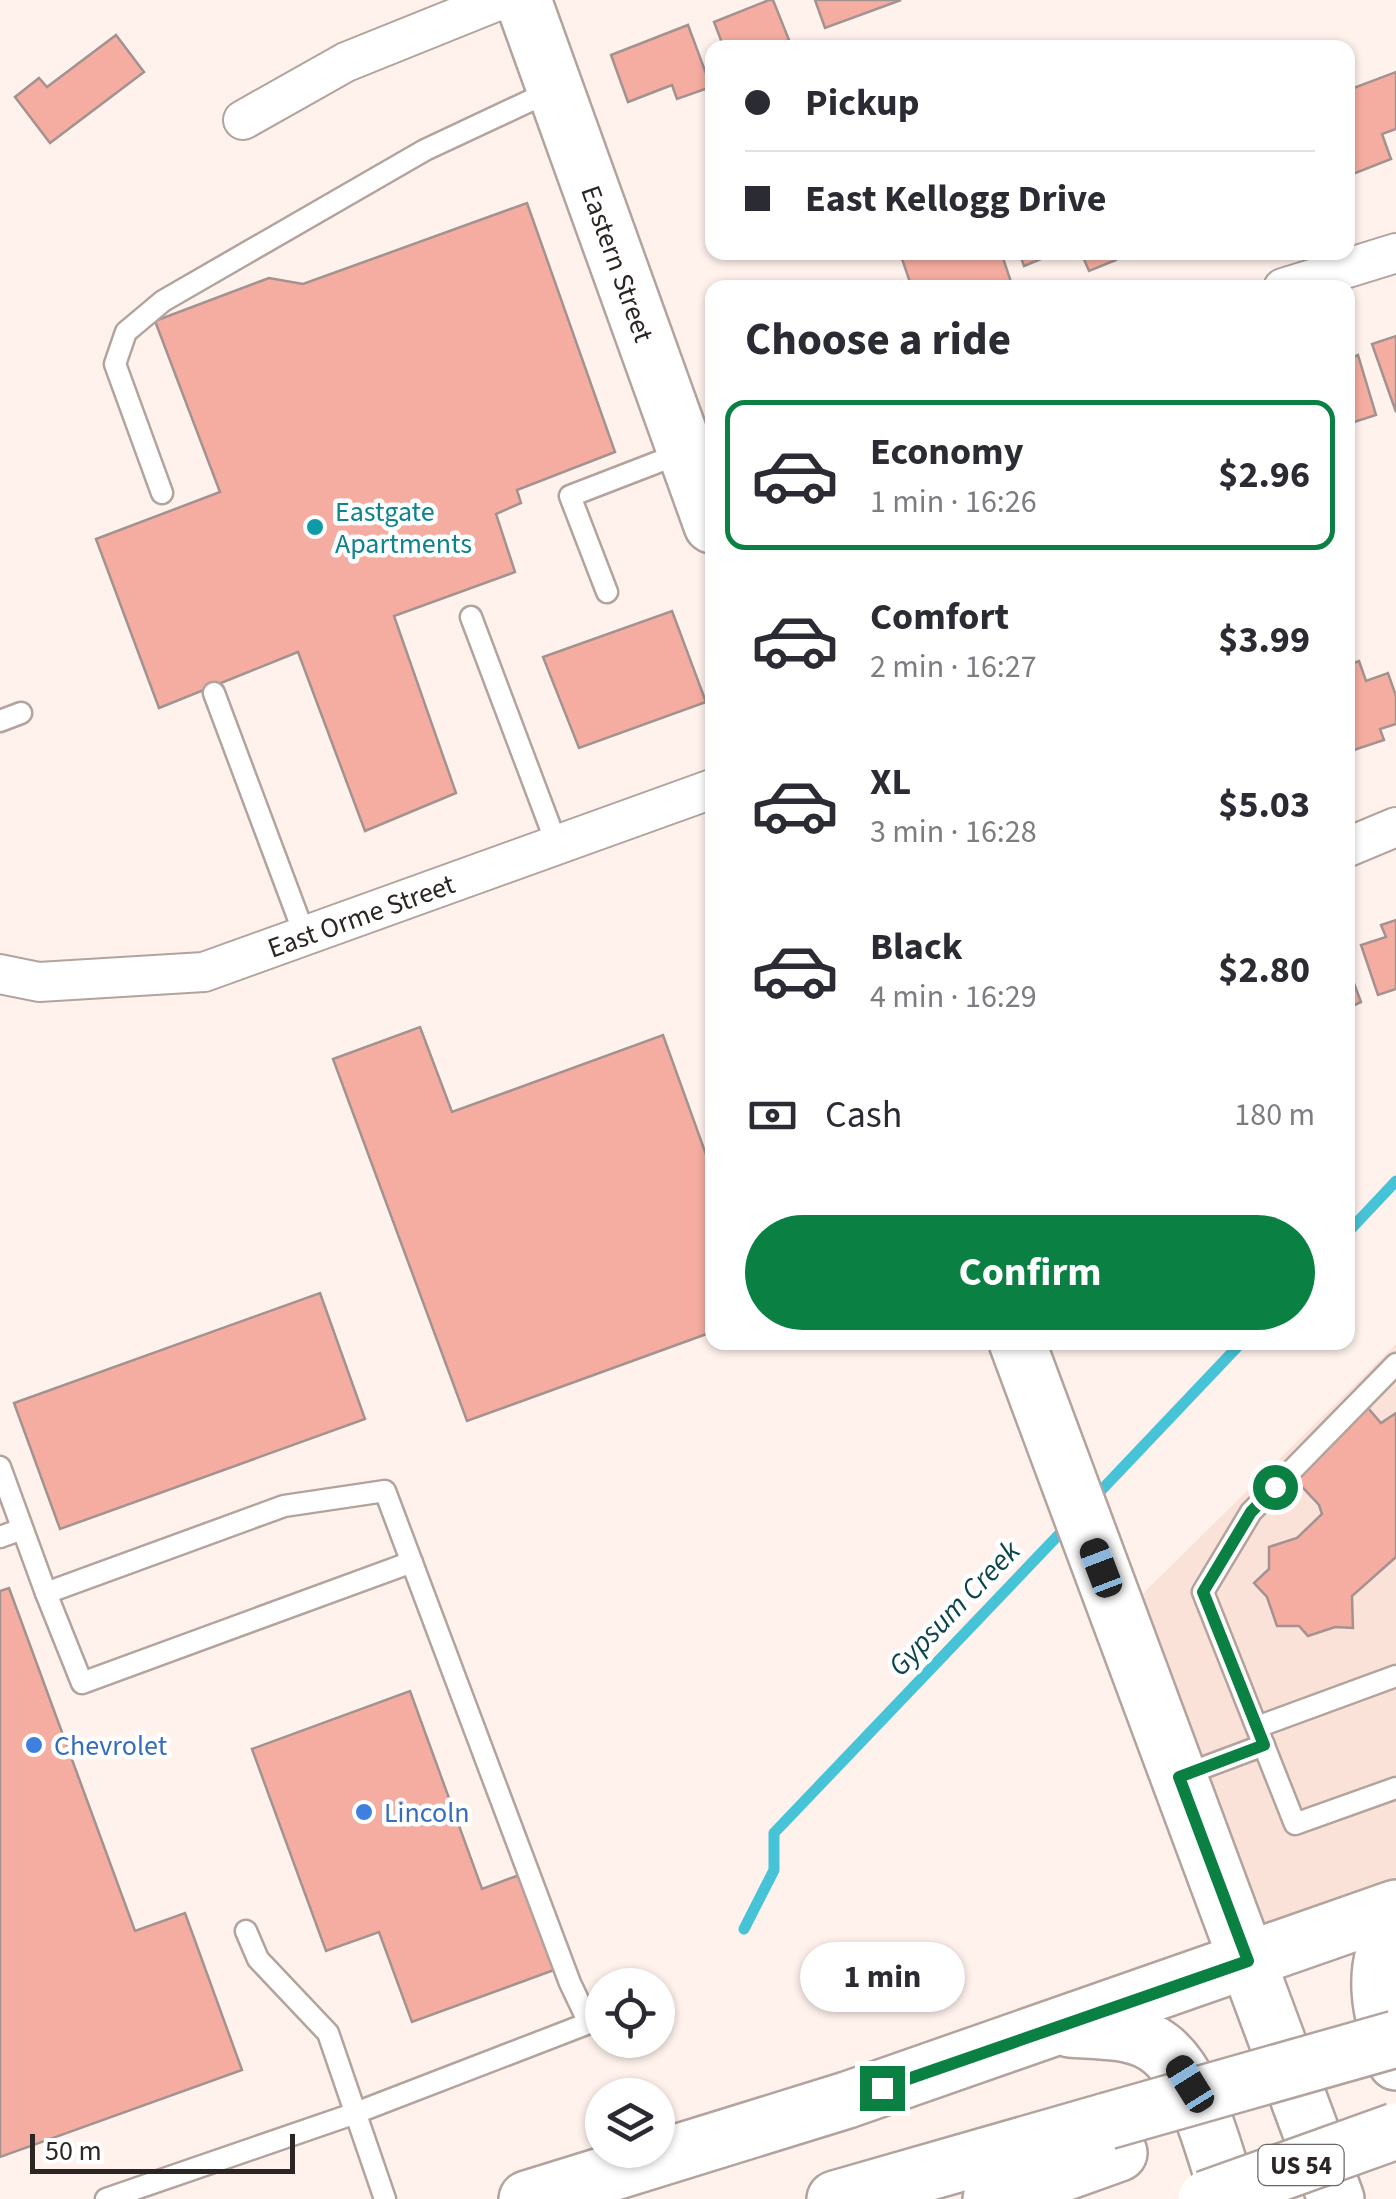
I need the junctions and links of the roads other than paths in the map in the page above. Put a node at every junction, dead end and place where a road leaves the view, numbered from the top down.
1 (500, 0) edge
2 (523, 0) edge
3 (555, 89) junction
4 (243, 120) dead end
5 (1396, 253) edge
6 (1309, 280) edge
7 (686, 452) junction
8 (162, 493) dead end
9 (705, 499) edge
10 (607, 592) dead end
11 (471, 618) dead end
12 (214, 692) dead end
13 (21, 713) dead end
14 (0, 721) edge
15 (705, 792) edge
16 (1396, 827) edge
17 (1355, 844) edge
18 (557, 845) junction
19 (305, 936) junction
20 (0, 974) edge
21 (1020, 1350) edge
22 (1396, 1364) edge
23 (0, 1467) edge
24 (22, 1529) junction
25 (0, 1537) edge
26 (412, 1562) junction
27 (46, 1593) junction
28 (1396, 1676) edge
29 (1260, 1736) junction
30 (1179, 1777) junction
31 (1396, 1788) edge
32 (1396, 1908) edge
33 (1396, 1926) edge
34 (246, 1931) dead end
35 (1248, 1961) junction
36 (1057, 2028) junction
37 (1396, 2039) edge
38 (1396, 2053) edge
39 (1396, 2062) edge
40 (353, 2114) junction
41 (1396, 2130) edge
42 (1113, 2137) junction
43 (106, 2199) edge
44 (385, 2199) edge
45 (527, 2199) edge
46 (835, 2199) edge
47 (991, 2199) edge
48 (1206, 2199) edge
49 (1230, 2199) edge
50 (1336, 2199) edge

1 - 4 street
2 - 3 main road, Eastern Street
3 - 7 main road, Eastern Street
3 - 8 lane
5 - 6 street
7 - 9 main road, Eastern Street
7 - 10 lane
11 - 18 lane
12 - 19 lane
13 - 14 lane
15 - 18 street, East Orme Street
16 - 17 street
18 - 19 street, East Orme Street
19 - 20 street, East Orme Street
21 - 30 main road
22 - 29 lane
23 - 24 lane
24 - 25 lane
24 - 27 lane
26 - 27 lane
26 - 27 lane
26 - 40 lane
28 - 29 lane
29 - 30 lane
29 - 31 lane
30 - 35 main road
32 - 35 main road
33 - 39 main road
34 - 40 lane
35 - 36 main road
35 - 50 main road
36 - 45 main road
36 - 49 main road
37 - 42 main road, bridge
38 - 42 main road, US 54
40 - 43 lane
40 - 44 lane
41 - 48 main road, US 54, bridge
42 - 46 main road
42 - 47 main road, US 54

